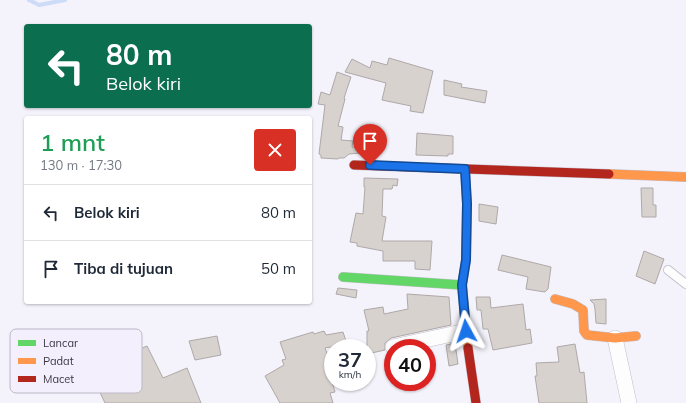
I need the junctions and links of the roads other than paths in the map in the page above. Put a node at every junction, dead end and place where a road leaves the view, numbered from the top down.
1 (354, 165) dead end
2 (465, 169) junction
3 (686, 178) edge
4 (668, 270) dead end
5 (343, 277) dead end
6 (686, 284) edge
7 (462, 285) junction
8 (555, 299) dead end
9 (466, 331) junction
10 (636, 336) dead end
11 (615, 338) junction
12 (430, 339) edge
13 (476, 403) edge
14 (629, 403) edge

1 - 2 street
2 - 3 street
2 - 7 street
4 - 6 lane
5 - 7 street
7 - 9 street
8 - 11 street
9 - 12 street
9 - 13 street
10 - 11 street
11 - 14 street

